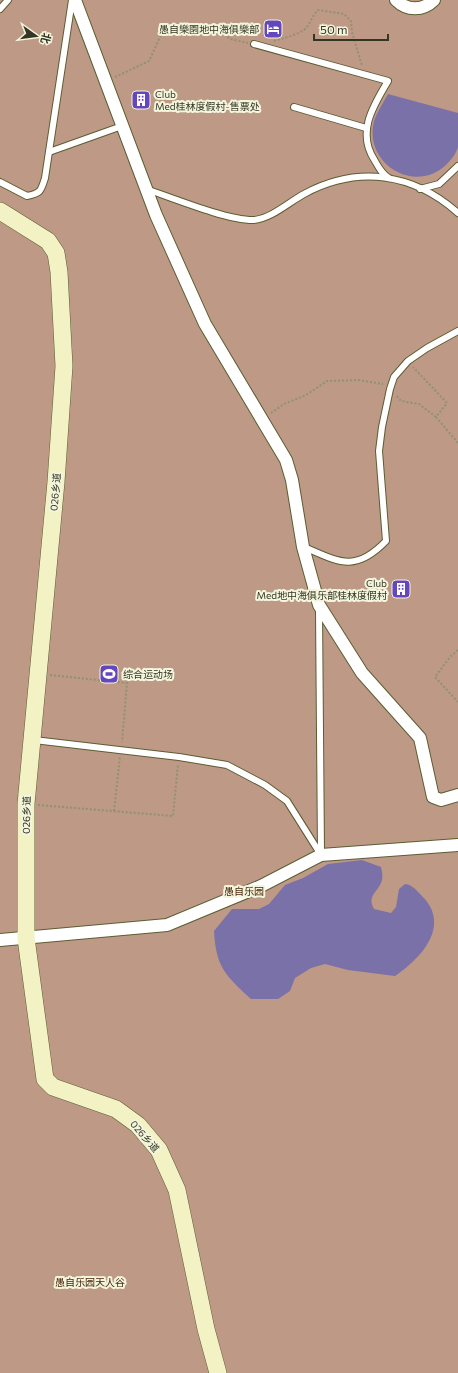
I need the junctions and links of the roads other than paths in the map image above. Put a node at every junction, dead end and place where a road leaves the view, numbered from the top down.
1 (8, 0) edge
2 (74, 0) edge
3 (396, 0) edge
4 (434, 0) edge
5 (0, 9) edge
6 (254, 44) road end
7 (294, 106) dead end
8 (122, 126) junction
9 (366, 128) junction
10 (49, 152) junction
11 (458, 166) edge
12 (392, 180) junction
13 (0, 182) edge
14 (146, 189) junction
15 (420, 189) junction
16 (0, 211) edge
17 (458, 213) edge
18 (457, 332) edge
19 (303, 547) junction
20 (320, 605) junction
21 (32, 740) junction
22 (458, 795) edge
23 (458, 845) edge
24 (321, 855) junction
25 (26, 938) junction
26 (0, 940) edge
27 (218, 1373) edge

1 - 5 lane
2 - 8 street
2 - 10 lane
3 - 4 street
6 - 9 lane
7 - 9 lane
8 - 10 lane
8 - 14 street
9 - 12 lane
10 - 13 lane
11 - 15 lane
12 - 14 lane
12 - 15 lane
14 - 19 street
15 - 17 lane
16 - 21 street, 026乡道
18 - 19 lane
19 - 20 street
20 - 22 street
20 - 24 lane
21 - 24 lane
21 - 25 street, 026乡道
23 - 24 street
24 - 25 street
25 - 26 street
25 - 27 street, 026乡道

